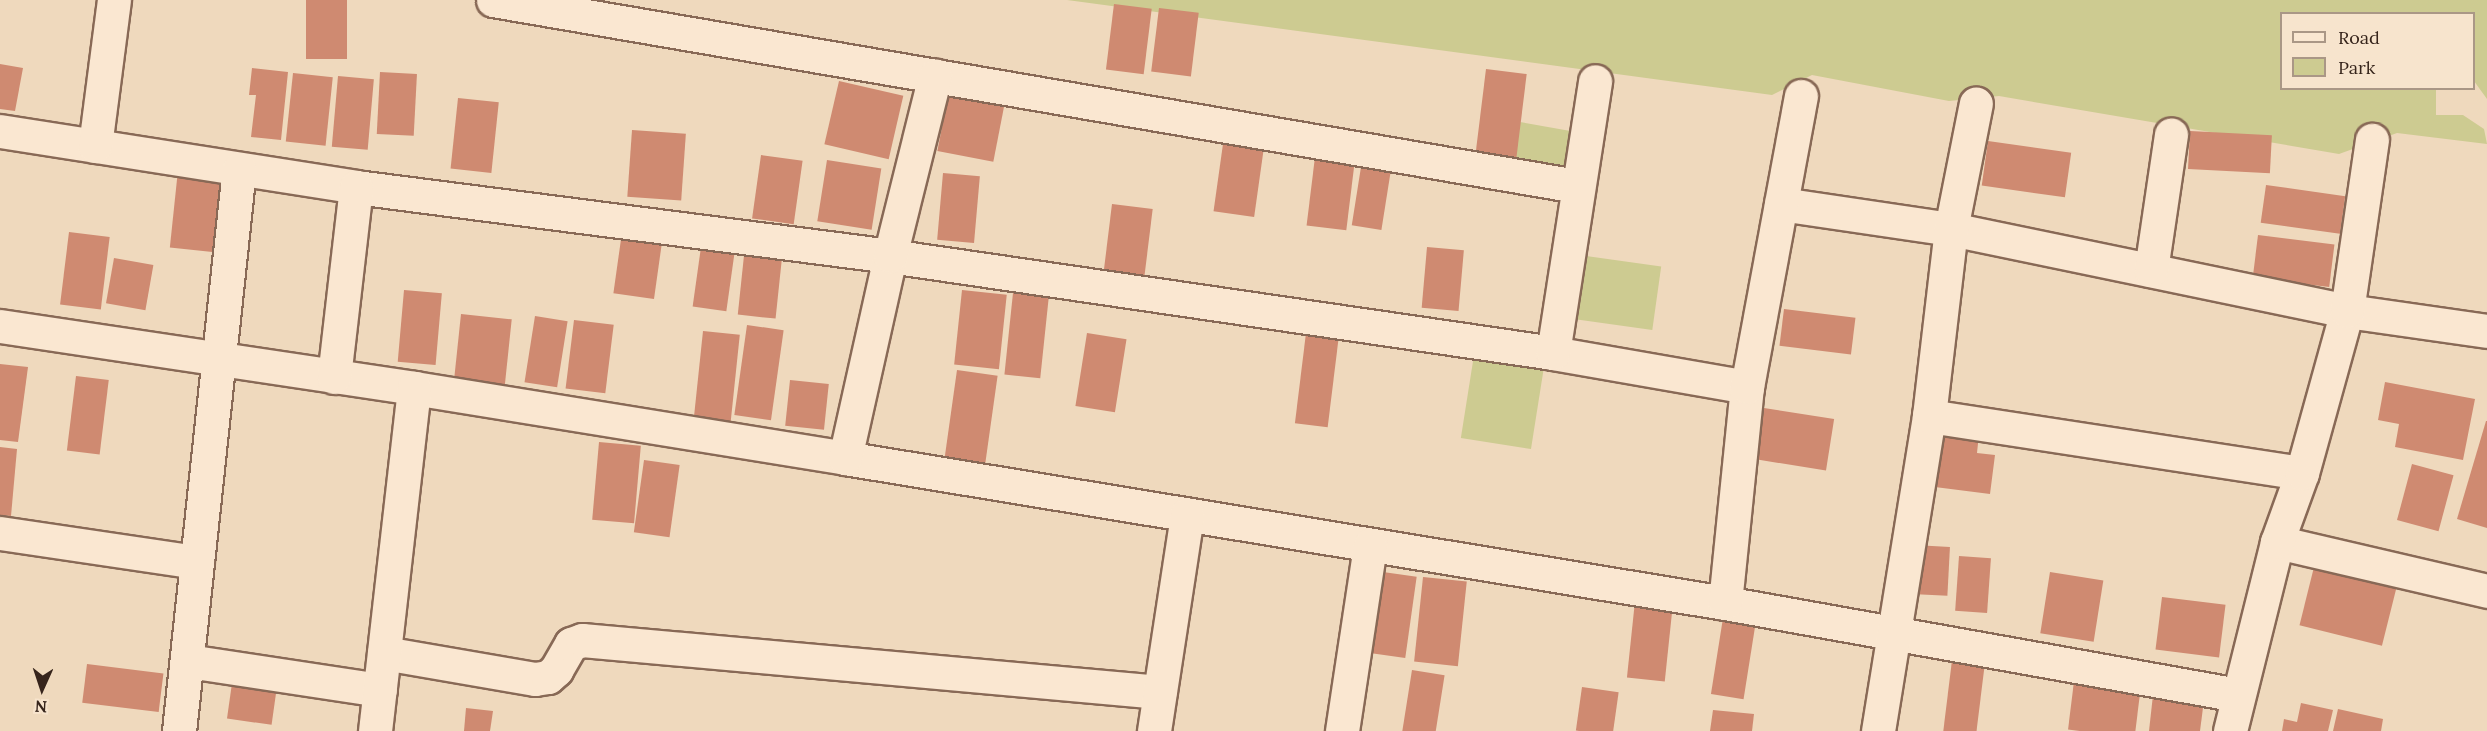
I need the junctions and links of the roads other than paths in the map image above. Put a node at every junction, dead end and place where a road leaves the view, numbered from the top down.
1 (114, 0) edge
2 (493, 0) edge
3 (935, 76) junction
4 (1595, 81) dead end
5 (1801, 96) dead end
6 (1976, 103) dead end
7 (0, 131) edge
8 (2171, 134) dead end
9 (2372, 140) dead end
10 (95, 146) junction
11 (239, 169) junction
12 (1577, 186) junction
13 (356, 187) junction
14 (1781, 204) junction
15 (1951, 229) junction
16 (890, 256) junction
17 (2151, 270) junction
18 (2347, 311) junction
19 (0, 326) edge
20 (2487, 331) edge
21 (1553, 353) junction
22 (219, 359) junction
23 (334, 376) junction
24 (1747, 387) junction
25 (414, 388) junction
26 (1929, 416) junction
27 (846, 458) junction
28 (2302, 473) junction
29 (1187, 515) junction
30 (0, 534) edge
31 (2277, 542) junction
32 (1370, 545) junction
33 (196, 562) junction
34 (2487, 591) edge
35 (1725, 603) junction
36 (1892, 632) junction
37 (384, 653) junction
38 (188, 661) junction
39 (380, 690) junction
40 (1160, 692) junction
41 (2238, 695) junction
42 (179, 731) edge
43 (375, 731) edge
44 (1154, 731) edge
45 (1342, 731) edge
46 (1878, 731) edge
47 (2230, 731) edge

1 - 10 street
2 - 3 street
3 - 12 street
3 - 16 street
4 - 12 street
5 - 14 street
6 - 15 street
7 - 10 street
8 - 17 street
9 - 18 street
10 - 11 street
11 - 13 street
11 - 22 street
12 - 21 street
13 - 16 street
13 - 23 street
14 - 15 street
14 - 24 street
15 - 17 street
15 - 26 street
16 - 21 street
16 - 27 street
17 - 18 street
18 - 20 street
18 - 28 street
19 - 22 street
21 - 24 street
22 - 23 street
22 - 33 street
23 - 25 street
24 - 35 street
25 - 27 street
25 - 37 street
26 - 28 street
26 - 36 street
27 - 29 street
28 - 31 street
29 - 32 street
29 - 40 street
30 - 33 street
31 - 34 street
31 - 41 street
32 - 35 street
32 - 45 street
33 - 38 street
35 - 36 street
36 - 41 street
36 - 46 street
37 - 39 street
37 - 40 street
38 - 39 street
38 - 42 street
39 - 43 street
40 - 44 street
41 - 47 street

